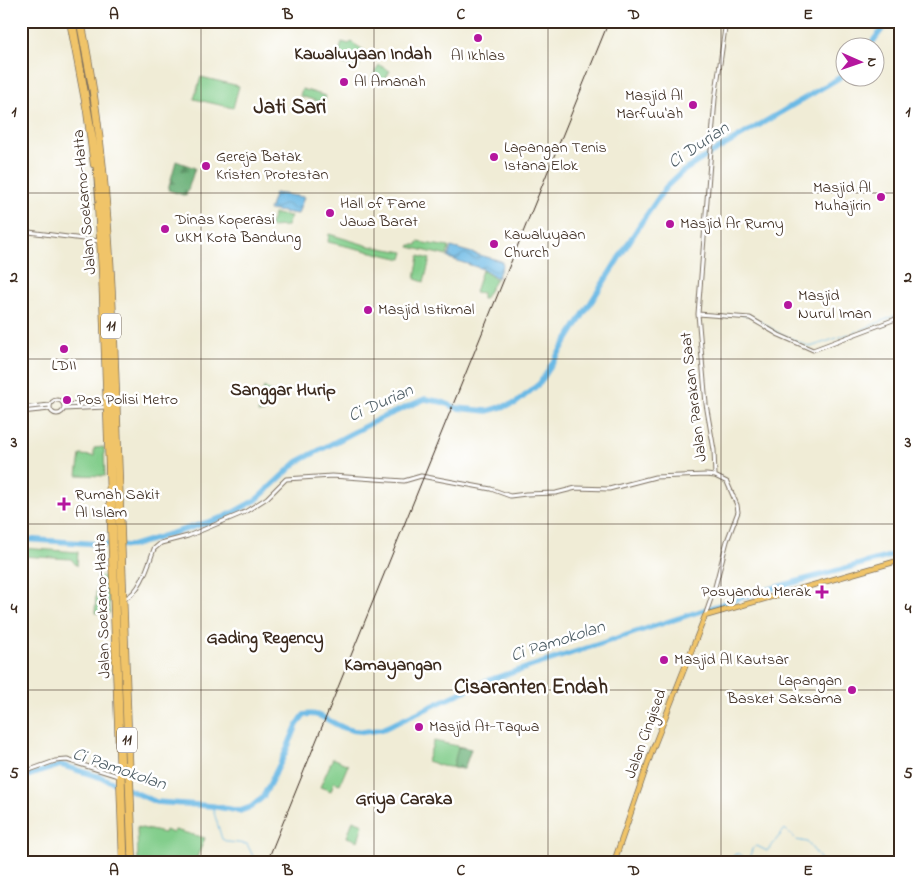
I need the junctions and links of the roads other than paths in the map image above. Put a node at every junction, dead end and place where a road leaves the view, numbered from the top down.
1 (71, 21) edge
2 (80, 21) edge
3 (724, 21) edge
4 (80, 76) junction
5 (94, 84) junction
6 (85, 85) junction
7 (92, 90) junction
8 (96, 135) junction
9 (98, 142) junction
10 (21, 232) edge
11 (99, 241) junction
12 (100, 269) junction
13 (105, 278) junction
14 (698, 314) junction
15 (901, 317) edge
16 (107, 352) junction
17 (104, 361) junction
18 (105, 405) junction
19 (50, 407) junction
20 (64, 407) junction
21 (21, 410) edge
22 (106, 427) junction
23 (110, 434) junction
24 (715, 476) junction
25 (121, 510) junction
26 (118, 519) junction
27 (116, 541) junction
28 (117, 551) junction
29 (901, 560) edge
30 (125, 598) junction
31 (705, 615) junction
32 (114, 648) junction
33 (118, 656) junction
34 (120, 695) junction
35 (125, 708) junction
36 (21, 773) edge
37 (124, 781) junction
38 (125, 791) junction
39 (129, 799) junction
40 (132, 808) junction
41 (123, 862) edge
42 (132, 862) edge
43 (614, 862) edge

1 - 4 main road, Jalan Soekarno-Hatta
1 - 6 highway, Jalan Soekarno-Hatta / 11
2 - 5 main road, Jalan Soekarno-Hatta
2 - 7 highway, Jalan Soekarno-Hatta / 11
3 - 14 street, Jalan Parakan Saat
4 - 6 highway
4 - 11 main road, Jalan Soekarno-Hatta
5 - 7 highway
5 - 9 main road, Jalan Soekarno-Hatta
6 - 8 highway, Jalan Soekarno-Hatta / 11
7 - 8 highway, Jalan Soekarno-Hatta / 11
8 - 9 highway, Jalan Soekarno-Hatta / 11
9 - 13 highway, Jalan Soekarno-Hatta / 11
9 - 25 main road, Jalan Soekarno-Hatta
9 - 26 highway, Jalan Soekarno-Hatta / 11
10 - 11 street
11 - 12 main road, Jalan Soekarno-Hatta
12 - 13 highway
12 - 17 main road, Jalan Soekarno-Hatta
13 - 16 highway, Jalan Soekarno-Hatta / 11
14 - 15 street
14 - 24 street, Jalan Parakan Saat
16 - 17 highway
16 - 23 highway, Jalan Soekarno-Hatta / 11
17 - 18 main road, Jalan Soekarno-Hatta
18 - 20 street
18 - 22 main road, Jalan Soekarno-Hatta
19 - 20 street
19 - 20 street
19 - 21 street
22 - 23 highway
22 - 27 main road, Jalan Soekarno-Hatta
23 - 27 highway, Jalan Soekarno-Hatta / 11
24 - 30 street
24 - 31 street
25 - 26 highway
25 - 27 main road, Jalan Soekarno-Hatta
26 - 27 highway, Jalan Soekarno-Hatta / 11
27 - 28 highway, Jalan Soekarno-Hatta / 11
27 - 28 main road, Jalan Soekarno-Hatta
28 - 30 main road, Jalan Soekarno-Hatta
28 - 32 main road, Jalan Soekarno-Hatta
28 - 33 highway, Jalan Soekarno-Hatta / 11
28 - 34 highway, Jalan Soekarno-Hatta / 11
29 - 31 main road
30 - 35 main road, Jalan Soekarno-Hatta
31 - 43 main road, Jalan Cingised
32 - 33 highway
32 - 34 main road, Jalan Soekarno-Hatta
33 - 34 highway, Jalan Soekarno-Hatta / 11
34 - 35 highway, Jalan Soekarno-Hatta / 11
34 - 37 main road, Jalan Soekarno-Hatta
35 - 37 highway, Jalan Soekarno-Hatta / 11
35 - 37 main road, Jalan Soekarno-Hatta
36 - 37 street
37 - 38 highway, Jalan Soekarno-Hatta / 11
37 - 38 main road
38 - 39 highway, Jalan Soekarno-Hatta / 11
38 - 40 main road, Jalan Soekarno-Hatta
38 - 41 main road
38 - 41 highway, Jalan Soekarno-Hatta / 11
39 - 40 highway
39 - 42 highway, Jalan Soekarno-Hatta / 11
40 - 42 main road, Jalan Soekarno-Hatta

